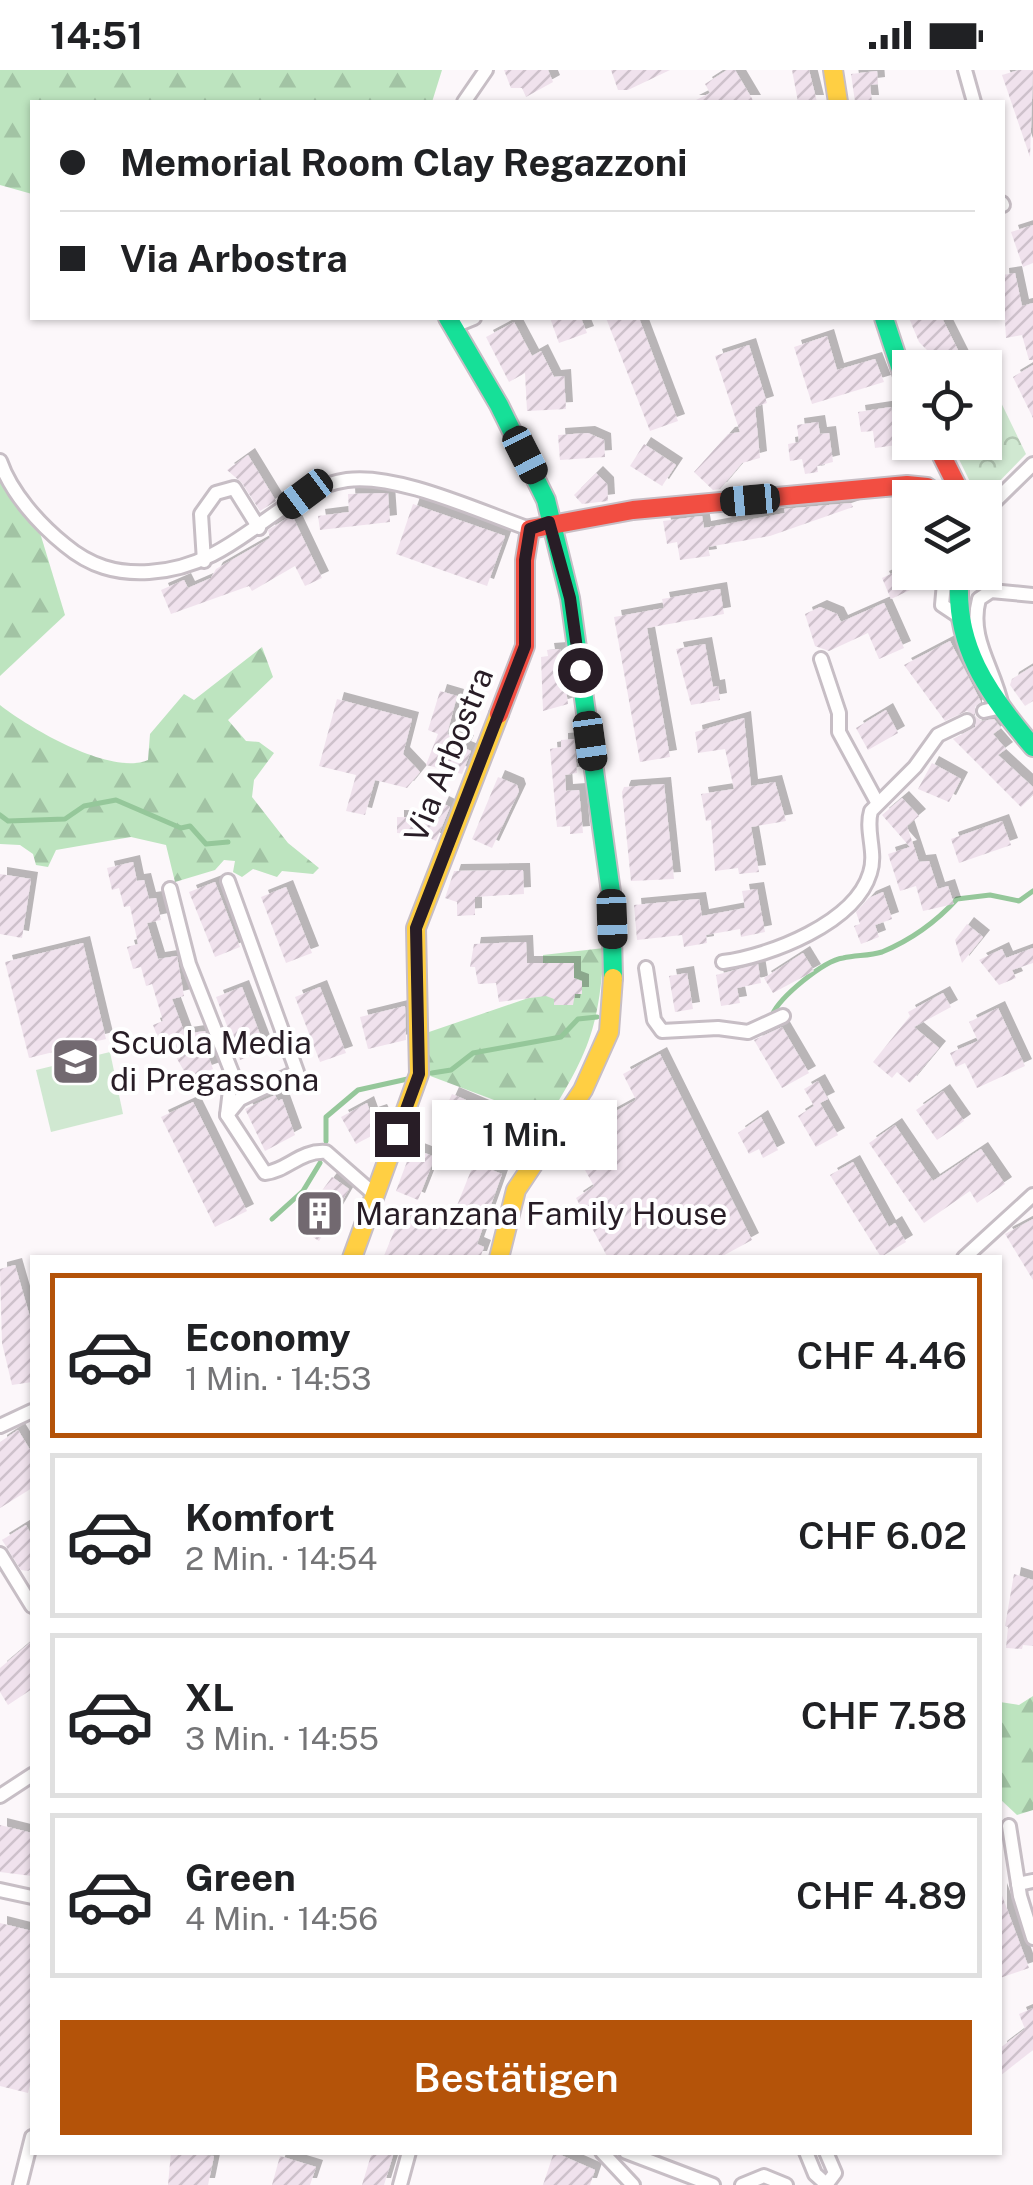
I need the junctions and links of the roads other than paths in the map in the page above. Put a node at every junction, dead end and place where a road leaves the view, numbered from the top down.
1 (486, 70) edge
2 (833, 70) edge
3 (964, 70) edge
4 (465, 100) edge
5 (838, 100) edge
6 (973, 100) edge
7 (885, 320) edge
8 (450, 322) edge
9 (895, 350) edge
10 (0, 461) edge
11 (1033, 464) edge
12 (892, 486) edge
13 (1002, 494) edge
14 (549, 522) junction
15 (259, 528) junction
16 (530, 529) junction
17 (204, 561) junction
18 (943, 590) edge
19 (958, 590) edge
20 (1033, 595) edge
21 (956, 615) junction
22 (821, 659) dead end
23 (993, 709) junction
24 (966, 720) dead end
25 (1033, 747) edge
26 (878, 802) junction
27 (228, 881) dead end
28 (170, 889) dead end
29 (723, 962) dead end
30 (646, 968) dead end
31 (783, 1016) dead end
32 (226, 1115) junction
33 (374, 1194) junction
34 (1033, 1194) edge
35 (353, 1255) edge
36 (499, 1255) edge
37 (967, 1255) edge
38 (30, 1412) edge
39 (0, 1426) edge
40 (0, 1554) edge
41 (30, 1603) edge
42 (30, 1776) edge
43 (0, 1796) edge
44 (1009, 1826) dead end
45 (1033, 1882) edge
46 (1018, 1884) junction
47 (0, 1890) edge
48 (30, 1897) edge
49 (1033, 1938) edge
50 (30, 2145) edge
51 (408, 2155) edge
52 (605, 2155) edge
53 (634, 2155) edge
54 (807, 2155) edge
55 (827, 2155) edge
56 (826, 2184) edge
57 (20, 2185) edge
58 (400, 2185) edge
59 (633, 2185) edge
60 (714, 2185) edge
61 (742, 2185) edge
62 (786, 2185) edge

1 - 4 street
2 - 5 street
3 - 6 street
7 - 9 street
8 - 14 street
10 - 17 street
11 - 13 street
12 - 14 street
14 - 16 street
14 - 36 street
15 - 16 street
15 - 17 street
15 - 17 street
16 - 33 street, Via Arbostra
18 - 21 street
19 - 21 street
20 - 23 street
21 - 23 street
22 - 26 street
23 - 25 street
24 - 26 street
26 - 29 street
27 - 32 street
28 - 32 street
30 - 31 street
32 - 33 street
33 - 35 street, Via Arbostra
34 - 37 street
38 - 39 street
40 - 41 street
42 - 43 street
44 - 46 street
45 - 46 street
46 - 49 street
47 - 48 street
50 - 57 street
51 - 58 street
52 - 59 street
53 - 60 street
54 - 56 street
55 - 56 street
61 - 62 street

